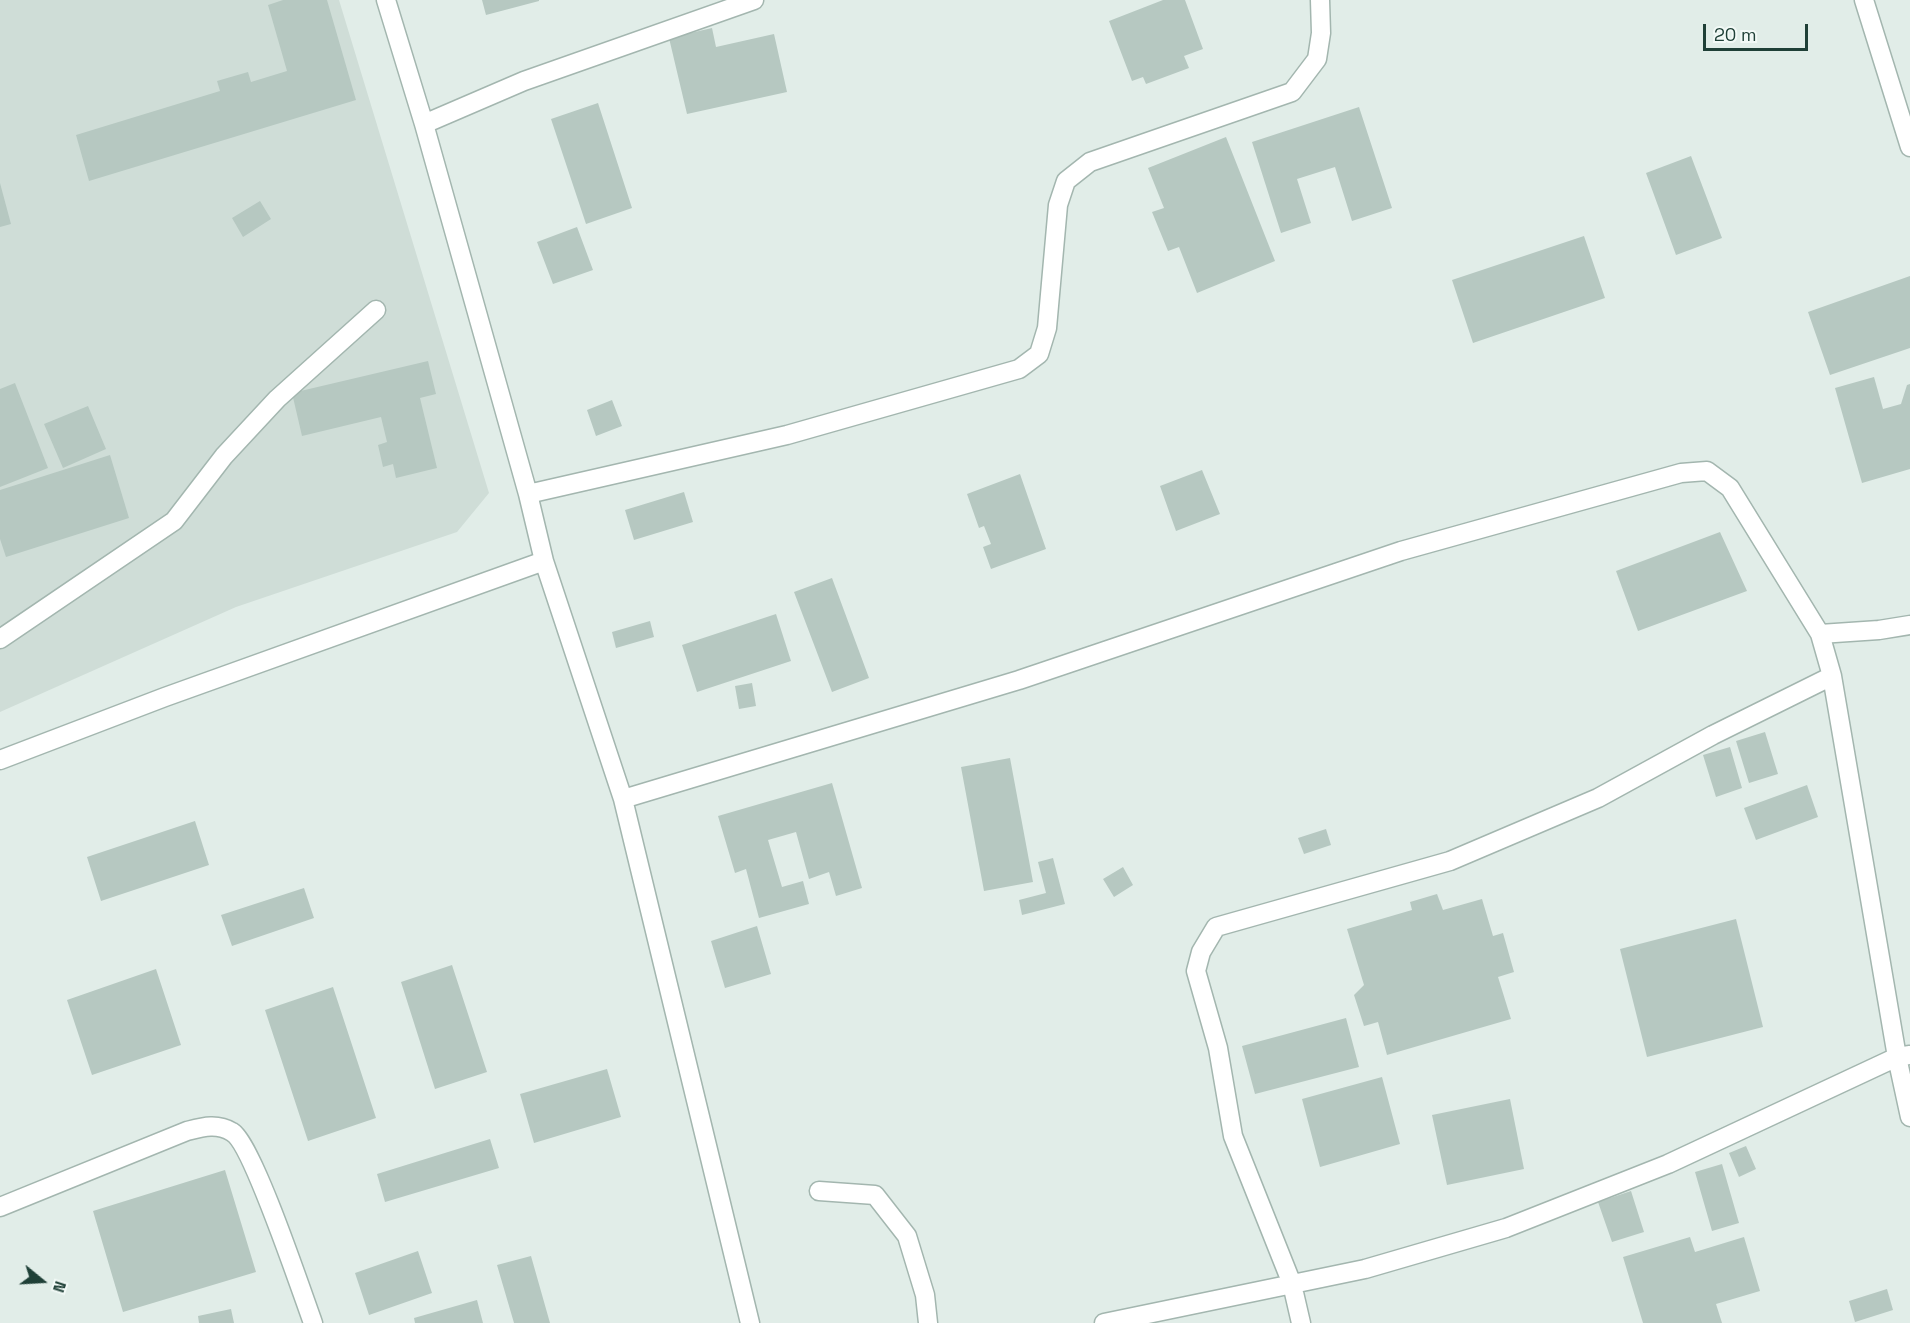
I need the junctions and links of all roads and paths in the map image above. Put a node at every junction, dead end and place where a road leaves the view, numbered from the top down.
1 (386, 0) edge
2 (754, 0) edge
3 (1320, 0) edge
4 (1864, 0) edge
5 (424, 124) junction
6 (1910, 147) edge
7 (376, 310) dead end
8 (528, 494) junction
9 (544, 561) junction
10 (1910, 625) edge
11 (1820, 634) junction
12 (0, 639) edge
13 (1832, 676) junction
14 (0, 760) edge
15 (623, 799) junction
16 (1903, 1056) edge
17 (1910, 1117) edge
18 (819, 1191) dead end
19 (0, 1207) edge
20 (1292, 1284) junction
21 (313, 1323) edge
22 (750, 1323) edge
23 (928, 1323) edge
24 (1104, 1323) edge
25 (1301, 1323) edge

1 - 5 street
2 - 5 street
3 - 8 street
4 - 6 street
5 - 8 street
7 - 12 street
8 - 9 street
9 - 14 street
9 - 15 street
10 - 11 street
11 - 13 street
11 - 15 street
13 - 16 street
13 - 20 street
15 - 22 street
16 - 17 street
16 - 20 street
18 - 23 street
19 - 21 street
20 - 24 street
20 - 25 street

